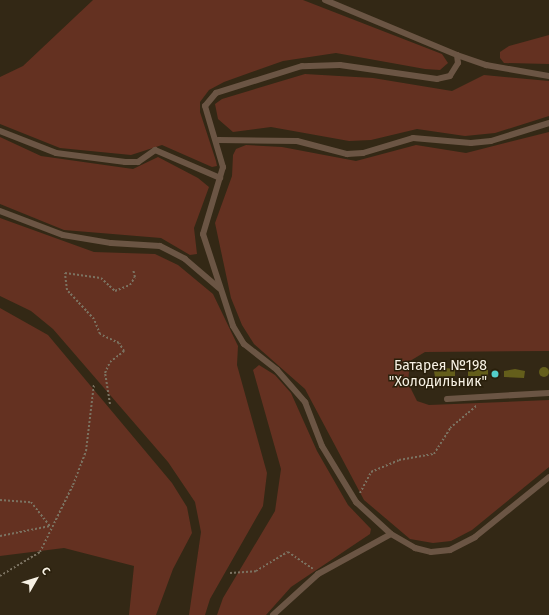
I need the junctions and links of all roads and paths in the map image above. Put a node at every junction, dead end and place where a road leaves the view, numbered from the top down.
1 (325, 0) edge
2 (457, 55) junction
3 (549, 76) edge
4 (549, 123) edge
5 (0, 131) edge
6 (218, 140) junction
7 (220, 178) junction
8 (0, 211) edge
9 (133, 269) dead end
10 (220, 289) junction
11 (94, 384) dead end
12 (549, 393) edge
13 (485, 398) junction
14 (447, 400) dead end
15 (110, 404) dead end
16 (549, 476) edge
17 (0, 500) edge
18 (356, 502) junction
19 (50, 526) junction
20 (391, 534) junction
21 (0, 536) edge
22 (230, 573) dead end
23 (318, 574) junction
24 (0, 576) edge
25 (273, 615) edge

1 - 2 lane
2 - 3 lane
2 - 6 lane
4 - 6 lane
5 - 7 lane
6 - 7 lane
7 - 10 lane
8 - 10 lane
9 - 15 path
10 - 18 lane
11 - 19 path
12 - 13 lane
13 - 14 lane
13 - 18 path
16 - 20 lane
17 - 19 path
18 - 20 lane
19 - 21 path
19 - 24 path
20 - 23 lane
22 - 23 path
23 - 25 lane

